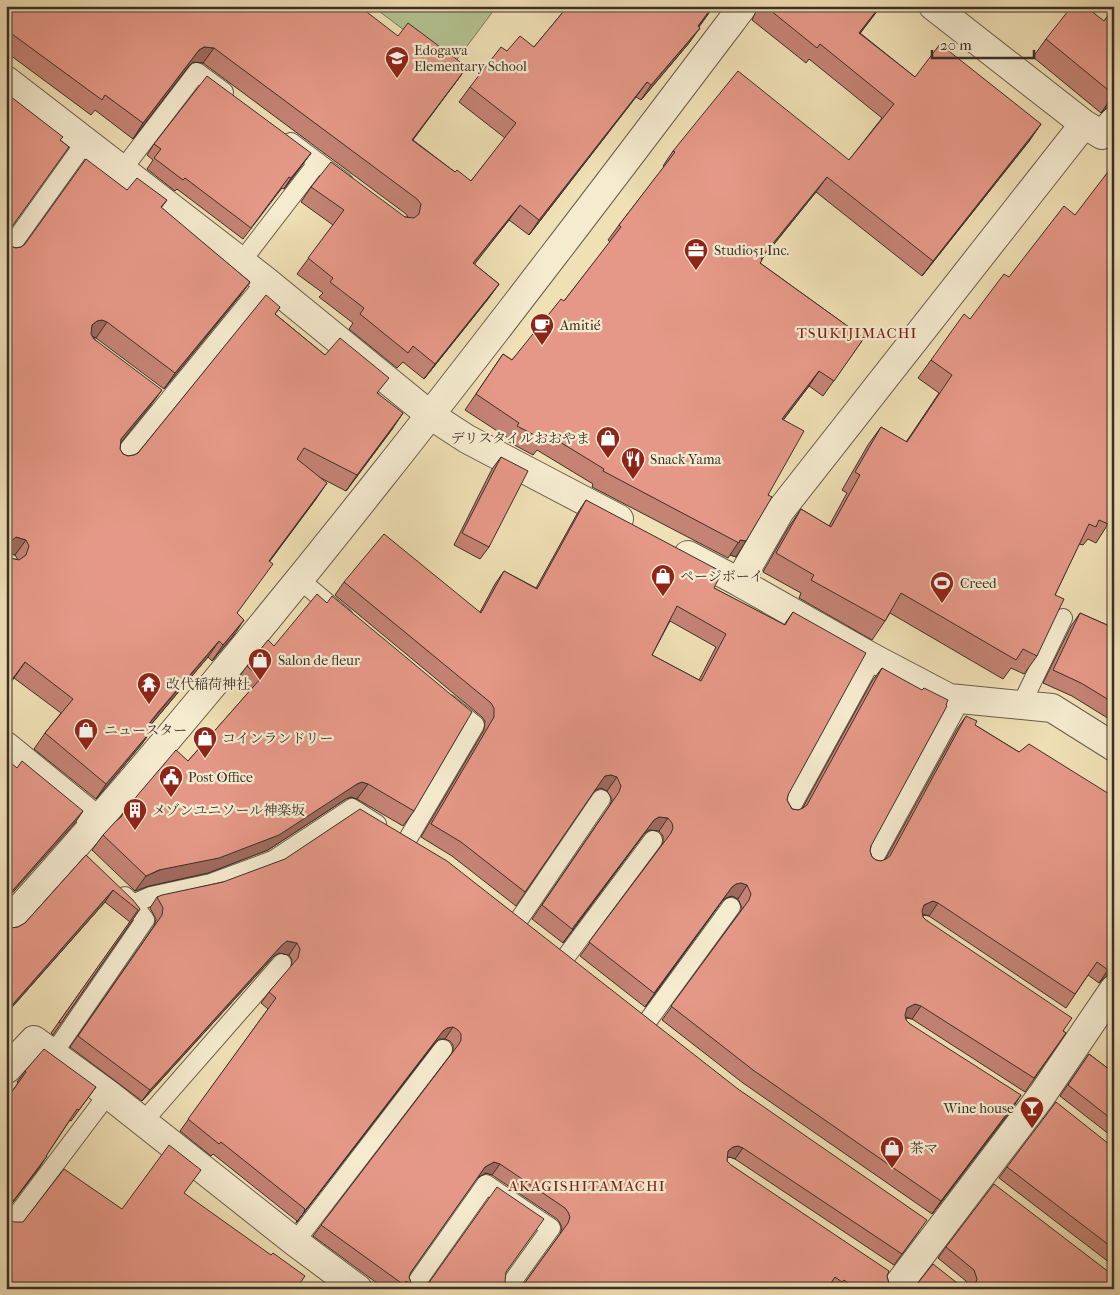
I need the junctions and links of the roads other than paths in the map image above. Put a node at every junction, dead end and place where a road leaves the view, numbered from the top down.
1 (743, 6) edge
2 (933, 6) edge
3 (6, 80) edge
4 (234, 100) edge
5 (1114, 121) edge
6 (1084, 124) junction
7 (280, 134) edge
8 (86, 141) junction
9 (318, 162) junction
10 (122, 170) junction
11 (355, 190) edge
12 (6, 253) edge
13 (241, 262) junction
14 (266, 281) junction
15 (151, 392) edge
16 (166, 403) junction
17 (430, 415) junction
18 (119, 461) edge
19 (300, 580) junction
20 (739, 582) junction
21 (1063, 618) edge
22 (353, 624) edge
23 (872, 658) junction
24 (437, 694) edge
25 (960, 700) junction
26 (1021, 705) junction
27 (6, 746) edge
28 (1114, 747) edge
29 (601, 799) edge
30 (788, 813) edge
31 (99, 822) junction
32 (653, 840) edge
33 (406, 842) junction
34 (422, 851) edge
35 (871, 864) edge
36 (114, 885) edge
37 (133, 904) junction
38 (731, 908) edge
39 (503, 909) edge
40 (6, 924) edge
41 (282, 964) dead end
42 (580, 969) edge
43 (1114, 989) edge
44 (632, 1010) edge
45 (647, 1022) junction
46 (662, 1034) edge
47 (444, 1049) dead end
48 (53, 1054) junction
49 (6, 1069) edge
50 (108, 1094) junction
51 (142, 1123) junction
52 (6, 1222) edge
53 (295, 1242) junction
54 (893, 1281) edge
55 (358, 1289) edge
56 (412, 1289) edge
57 (507, 1289) edge

1 - 17 street
2 - 6 street
3 - 8 street
4 - 10 lane
5 - 6 street
6 - 20 street
7 - 9 lane
8 - 10 street
8 - 12 lane
9 - 11 lane
9 - 13 lane
10 - 13 street
13 - 14 street
14 - 16 lane
14 - 17 street
15 - 16 lane
16 - 18 lane
17 - 19 street
17 - 20 street
19 - 22 lane
19 - 31 street
20 - 23 street
21 - 26 lane
23 - 25 street
23 - 30 lane
24 - 33 lane
25 - 26 street
25 - 35 lane
26 - 28 street
27 - 31 street
29 - 39 lane
31 - 40 street
32 - 42 lane
33 - 34 lane
33 - 37 lane
36 - 37 lane
37 - 48 lane
38 - 45 lane
41 - 51 lane
43 - 54 street
44 - 45 lane
45 - 46 lane
47 - 53 lane
48 - 49 street
48 - 50 street
50 - 51 street
50 - 52 lane
51 - 53 street
53 - 55 street
56 - 57 lane

